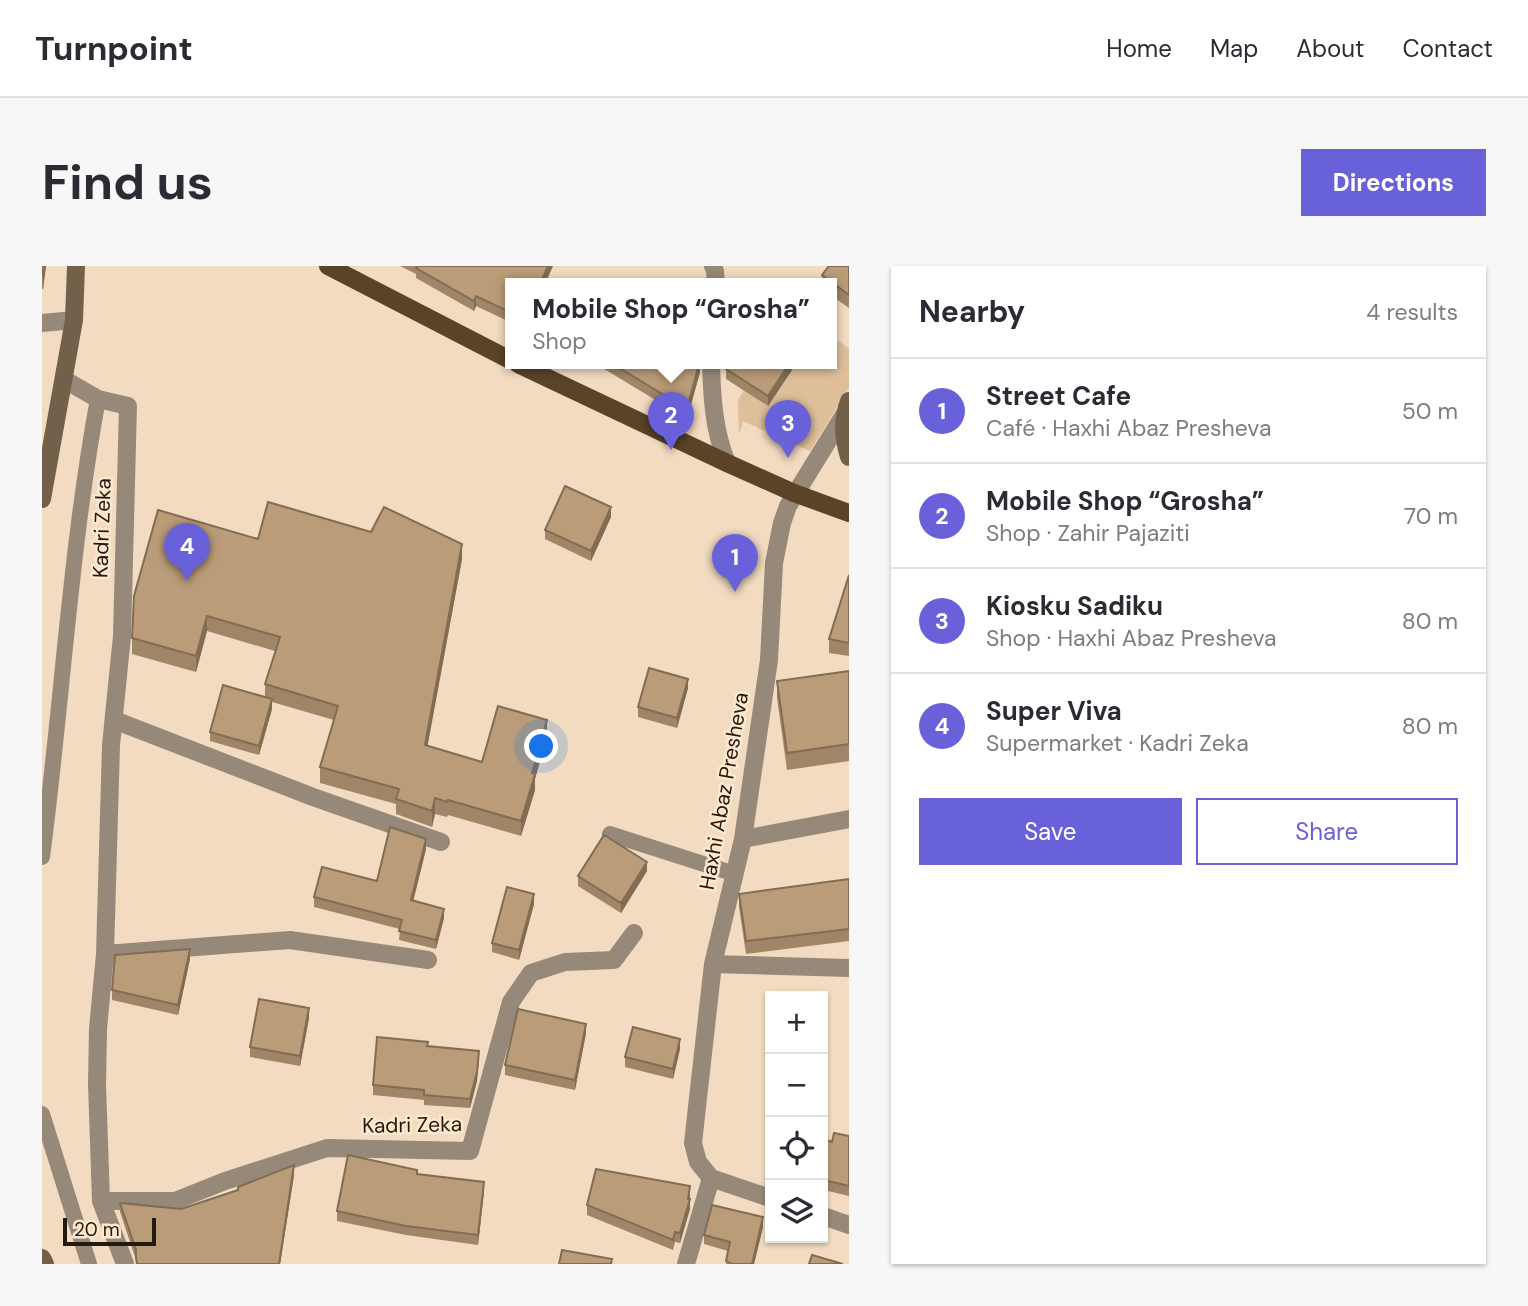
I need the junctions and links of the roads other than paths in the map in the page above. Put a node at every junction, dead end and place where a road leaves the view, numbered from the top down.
1 (76, 266) edge
2 (328, 266) edge
3 (74, 320) junction
4 (42, 323) edge
5 (505, 357) edge
6 (529, 369) edge
7 (711, 369) edge
8 (65, 380) junction
9 (98, 399) junction
10 (846, 408) edge
11 (849, 457) edge
12 (727, 463) junction
13 (794, 493) junction
14 (42, 499) edge
15 (849, 513) edge
16 (114, 720) junction
17 (849, 819) edge
18 (610, 834) dead end
19 (743, 839) junction
20 (441, 842) dead end
21 (42, 857) edge
22 (735, 874) junction
23 (634, 933) dead end
24 (105, 954) junction
25 (428, 960) dead end
26 (713, 964) junction
27 (849, 968) edge
28 (42, 1114) edge
29 (711, 1178) junction
30 (765, 1196) edge
31 (101, 1201) junction
32 (828, 1218) edge
33 (849, 1225) edge
34 (42, 1258) edge
35 (45, 1264) edge
36 (89, 1264) edge
37 (125, 1264) edge
38 (686, 1264) edge

1 - 3 street
2 - 5 main road
3 - 4 street
3 - 8 street
6 - 12 main road
7 - 12 street
8 - 9 street, Kadri Zeka
8 - 14 street
9 - 16 street, Kadri Zeka
9 - 21 lane
10 - 11 street
10 - 13 street, Haxhi Abaz Presheva
12 - 13 main road
13 - 15 main road
13 - 19 street, Haxhi Abaz Presheva
16 - 20 street
16 - 24 street, Kadri Zeka
17 - 19 street
18 - 22 lane
19 - 22 street, Haxhi Abaz Presheva
22 - 26 street, Haxhi Abaz Presheva
23 - 31 street, Kadri Zeka
24 - 25 street
24 - 31 street, Kadri Zeka
26 - 27 street
26 - 29 street, Haxhi Abaz Presheva
28 - 36 lane
29 - 30 street
29 - 38 street
31 - 37 street, Kadri Zeka
32 - 33 street
34 - 35 street

